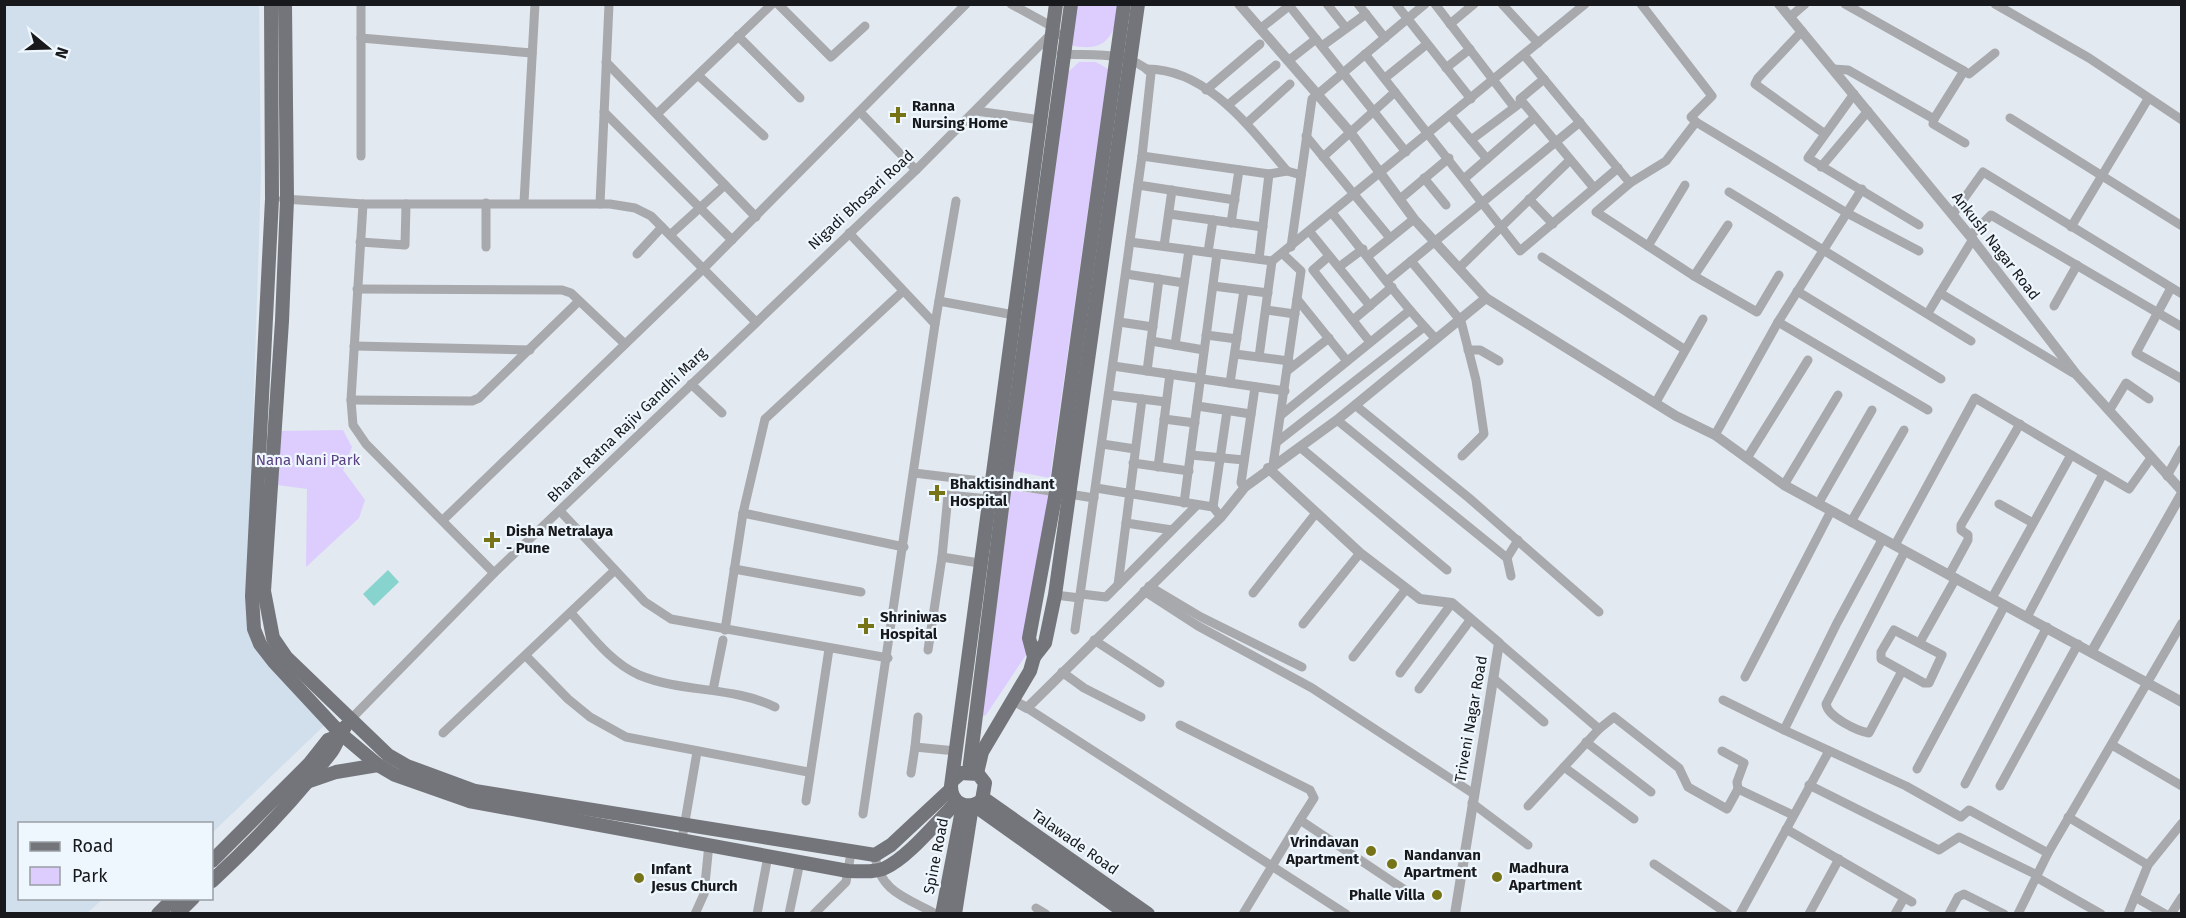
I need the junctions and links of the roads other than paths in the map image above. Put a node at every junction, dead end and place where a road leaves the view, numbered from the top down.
1 (271, 4) edge
2 (285, 4) edge
3 (361, 4) edge
4 (535, 4) edge
5 (609, 4) edge
6 (772, 4) edge
7 (778, 4) edge
8 (966, 4) edge
9 (1011, 4) edge
10 (1056, 4) edge
11 (1071, 4) edge
12 (1124, 4) edge
13 (1138, 4) edge
14 (1239, 4) edge
15 (1327, 4) edge
16 (1358, 4) edge
17 (1396, 4) edge
18 (1425, 4) edge
19 (1435, 4) edge
20 (1474, 4) edge
21 (1502, 4) edge
22 (1585, 4) edge
23 (1641, 4) edge
24 (1779, 4) edge
25 (1805, 4) edge
26 (1845, 4) edge
27 (1995, 4) edge
28 (1288, 5) edge
29 (1366, 14) junction
30 (1790, 17) junction
31 (1408, 19) junction
32 (1450, 24) junction
33 (865, 26) dead end
34 (1261, 28) junction
35 (1346, 28) junction
36 (1057, 32) junction
37 (1802, 32) junction
38 (738, 36) junction
39 (361, 38) junction
40 (1385, 38) junction
41 (1319, 42) junction
42 (1538, 43) junction
43 (1260, 44) dead end
44 (1427, 44) junction
45 (1470, 49) junction
46 (532, 53) junction
47 (1995, 53) dead end
48 (1057, 54) junction
49 (1365, 54) junction
50 (1524, 55) junction
51 (1123, 57) junction
52 (1288, 61) junction
53 (606, 62) junction
54 (1276, 65) dead end
55 (1446, 68) junction
56 (1147, 69) junction
57 (1833, 69) junction
58 (1964, 71) junction
59 (1342, 72) junction
60 (699, 76) junction
61 (1385, 78) junction
62 (1544, 79) junction
63 (1492, 81) junction
64 (1290, 84) dead end
65 (1206, 90) junction
66 (1395, 92) junction
67 (1854, 94) junction
68 (1315, 95) junction
69 (800, 98) dead end
70 (1471, 99) junction
71 (2148, 99) junction
72 (1228, 105) junction
73 (1518, 105) junction
74 (1374, 110) junction
75 (976, 111) junction
76 (1868, 111) junction
77 (604, 112) junction
78 (861, 112) junction
79 (657, 114) junction
80 (1450, 115) junction
81 (1534, 118) junction
82 (2010, 118) dead end
83 (1934, 119) junction
84 (1041, 120) junction
85 (2181, 120) edge
86 (1580, 122) junction
87 (1696, 122) junction
88 (1246, 123) junction
89 (1350, 132) junction
90 (1429, 133) junction
91 (1825, 134) junction
92 (764, 136) dead end
93 (1306, 136) junction
94 (1471, 140) junction
95 (1556, 143) junction
96 (1965, 143) dead end
97 (1406, 152) junction
98 (361, 156) dead end
99 (1142, 156) junction
100 (1323, 157) junction
101 (1449, 158) junction
102 (1487, 159) junction
103 (1570, 160) junction
104 (1821, 167) junction
105 (1618, 168) junction
106 (916, 170) junction
107 (1239, 170) junction
108 (1287, 171) junction
109 (1379, 173) junction
110 (1269, 174) junction
111 (1301, 175) junction
112 (2103, 176) junction
113 (1424, 178) junction
114 (1465, 178) junction
115 (1630, 183) junction
116 (725, 184) junction
117 (1138, 185) junction
118 (1685, 185) dead end
119 (1594, 188) junction
120 (1862, 189) junction
121 (1172, 190) junction
122 (1729, 192) dead end
123 (1354, 195) junction
124 (272, 199) junction
125 (1400, 199) junction
126 (1529, 199) junction
127 (287, 200) junction
128 (1235, 200) junction
129 (956, 201) dead end
130 (524, 202) junction
131 (1484, 202) junction
132 (486, 203) junction
133 (363, 204) junction
134 (406, 204) junction
135 (600, 204) junction
136 (1446, 205) dead end
137 (700, 209) junction
138 (1332, 213) junction
139 (1847, 213) junction
140 (1168, 214) junction
141 (1953, 214) junction
142 (756, 217) junction
143 (1414, 219) junction
144 (1213, 220) junction
145 (1231, 223) junction
146 (1553, 224) junction
147 (1728, 225) dead end
148 (1919, 225) dead end
149 (2181, 226) edge
150 (662, 227) junction
151 (1263, 227) junction
152 (2071, 227) junction
153 (1502, 228) junction
154 (1310, 232) junction
155 (849, 233) junction
156 (670, 235) junction
157 (1972, 237) junction
158 (1390, 238) junction
159 (732, 240) junction
160 (360, 242) junction
161 (1130, 242) junction
162 (1436, 242) junction
163 (1164, 246) junction
164 (1648, 246) junction
165 (486, 247) dead end
166 (1824, 249) junction
167 (1189, 250) junction
168 (1287, 250) junction
169 (1919, 251) dead end
170 (1213, 253) junction
171 (1365, 253) junction
172 (637, 254) dead end
173 (1329, 256) junction
174 (1542, 256) dead end
175 (1259, 260) junction
176 (1272, 261) junction
177 (1411, 261) junction
178 (2077, 265) junction
179 (1339, 267) junction
180 (704, 268) junction
181 (1459, 268) junction
182 (1126, 274) junction
183 (1779, 275) dead end
184 (1694, 276) junction
185 (1159, 279) junction
186 (1184, 282) junction
187 (1390, 284) junction
188 (1213, 286) junction
189 (2171, 288) junction
190 (357, 289) junction
191 (1244, 290) junction
192 (1797, 291) junction
193 (902, 292) junction
194 (1268, 293) junction
195 (1940, 293) junction
196 (2181, 294) edge
197 (1486, 298) junction
198 (1297, 299) junction
199 (579, 301) junction
200 (939, 301) junction
201 (1370, 306) junction
202 (2054, 306) dead end
203 (1266, 310) junction
204 (1409, 311) junction
205 (1928, 313) junction
206 (2157, 313) junction
207 (1295, 314) junction
208 (1014, 315) junction
209 (1703, 319) dead end
210 (1353, 320) junction
211 (756, 321) junction
212 (1461, 321) junction
213 (1119, 322) junction
214 (1778, 322) junction
215 (934, 324) junction
216 (1152, 327) junction
217 (1424, 327) junction
218 (2181, 327) edge
219 (1206, 335) junction
220 (1329, 338) junction
221 (1237, 339) junction
222 (1436, 339) junction
223 (1151, 341) junction
224 (1971, 341) dead end
225 (1370, 342) junction
226 (625, 344) junction
227 (1175, 345) junction
228 (354, 346) junction
229 (1684, 349) junction
230 (530, 350) junction
231 (1204, 350) junction
232 (1468, 350) junction
233 (1235, 354) junction
234 (1259, 357) junction
235 (1808, 360) dead end
236 (1347, 361) junction
237 (1499, 361) dead end
238 (1113, 366) junction
239 (1288, 366) junction
240 (1147, 371) junction
241 (1170, 374) junction
242 (2076, 374) junction
243 (1201, 379) junction
244 (1941, 379) dead end
245 (2181, 379) edge
246 (1230, 383) junction
247 (691, 384) junction
248 (1255, 387) junction
249 (1285, 391) junction
250 (1108, 395) junction
251 (1838, 395) dead end
252 (1142, 399) junction
253 (2149, 399) dead end
254 (351, 400) junction
255 (1166, 402) junction
256 (1656, 402) junction
257 (1355, 405) junction
258 (1197, 406) junction
259 (1872, 410) dead end
260 (1928, 410) dead end
261 (1227, 411) junction
262 (2109, 411) junction
263 (722, 413) dead end
264 (1251, 414) junction
265 (1281, 415) junction
266 (1164, 419) junction
267 (1337, 420) junction
268 (1195, 423) junction
269 (2020, 424) junction
270 (1904, 430) dead end
271 (1715, 435) junction
272 (1277, 442) junction
273 (1102, 444) junction
274 (1135, 448) junction
275 (1301, 448) junction
276 (2181, 449) edge
277 (1191, 454) junction
278 (2071, 455) junction
279 (1462, 456) dead end
280 (1220, 458) junction
281 (1747, 458) junction
282 (2151, 458) junction
283 (1244, 460) junction
284 (1133, 463) junction
285 (1271, 466) junction
286 (1158, 467) junction
287 (1189, 471) junction
288 (914, 473) junction
289 (2103, 474) junction
290 (2167, 476) junction
291 (991, 482) junction
292 (1005, 484) junction
293 (1784, 485) junction
294 (1245, 487) junction
295 (1056, 492) junction
296 (2181, 492) edge
297 (1095, 493) junction
298 (1070, 494) junction
299 (1129, 494) junction
300 (988, 499) junction
301 (1184, 503) junction
302 (1818, 504) junction
303 (1999, 504) dead end
304 (1197, 505) junction
305 (1212, 507) junction
306 (560, 511) junction
307 (1831, 512) junction
308 (743, 513) junction
309 (1316, 513) junction
310 (1221, 517) junction
311 (443, 520) junction
312 (1851, 522) junction
313 (1126, 523) junction
314 (2033, 524) junction
315 (1172, 530) junction
316 (1518, 540) junction
317 (1882, 540) junction
318 (904, 547) junction
319 (1900, 548) junction
320 (1360, 553) junction
321 (942, 557) junction
322 (1507, 558) junction
323 (979, 563) junction
324 (734, 569) junction
325 (615, 570) junction
326 (1447, 570) dead end
327 (494, 573) junction
328 (1511, 576) dead end
329 (1953, 577) junction
330 (1118, 585) junction
331 (1146, 588) junction
332 (1406, 589) junction
333 (861, 592) dead end
334 (1253, 593) dead end
335 (1055, 595) junction
336 (1080, 596) junction
337 (1992, 598) junction
338 (1452, 603) junction
339 (2005, 605) junction
340 (1599, 612) dead end
341 (571, 613) junction
342 (2027, 617) junction
343 (1472, 619) junction
344 (2181, 623) edge
345 (1303, 624) dead end
346 (2047, 627) junction
347 (725, 630) junction
348 (1075, 630) dead end
349 (723, 640) dead end
350 (1094, 640) junction
351 (1920, 642) junction
352 (1499, 643) junction
353 (2078, 644) junction
354 (829, 649) junction
355 (928, 650) dead end
356 (2092, 651) junction
357 (526, 656) junction
358 (1034, 657) junction
359 (1353, 657) dead end
360 (888, 658) junction
361 (1302, 667) dead end
362 (1902, 671) junction
363 (1062, 672) junction
364 (1400, 673) dead end
365 (1745, 677) dead end
366 (1493, 678) junction
367 (2149, 682) junction
368 (1160, 683) dead end
369 (1419, 688) dead end
370 (713, 690) junction
371 (1723, 700) dead end
372 (2181, 701) edge
373 (1020, 704) junction
374 (775, 707) dead end
375 (918, 717) dead end
376 (1142, 717) dead end
377 (350, 721) junction
378 (1544, 722) dead end
379 (1180, 725) dead end
380 (1599, 729) junction
381 (1784, 730) junction
382 (443, 733) dead end
383 (339, 735) junction
384 (1586, 742) junction
385 (2112, 745) junction
386 (915, 747) junction
387 (956, 751) junction
388 (1722, 751) dead end
389 (1829, 751) junction
390 (698, 752) junction
391 (378, 765) junction
392 (1564, 766) junction
393 (1917, 769) dead end
394 (808, 772) junction
395 (973, 772) junction
396 (911, 773) dead end
397 (306, 783) junction
398 (1965, 784) dead end
399 (1809, 785) junction
400 (2000, 786) dead end
401 (2181, 786) edge
402 (1738, 789) junction
403 (1651, 792) dead end
404 (965, 798) junction
405 (1473, 799) junction
406 (806, 801) dead end
407 (1528, 806) dead end
408 (863, 814) dead end
409 (1793, 815) junction
410 (2068, 817) junction
411 (1634, 819) dead end
412 (1299, 820) junction
413 (2181, 823) edge
414 (1786, 829) junction
415 (683, 832) junction
416 (709, 844) junction
417 (1528, 845) dead end
418 (851, 853) junction
419 (2048, 853) junction
420 (875, 855) junction
421 (768, 856) junction
422 (958, 858) junction
423 (1839, 859) junction
424 (213, 860) edge
425 (800, 862) junction
426 (1654, 864) dead end
427 (1272, 865) junction
428 (2148, 865) junction
429 (877, 870) junction
430 (848, 871) junction
431 (2036, 876) junction
432 (213, 880) edge
433 (1408, 892) dead end
434 (2135, 897) junction
435 (2181, 897) edge
436 (172, 900) edge
437 (191, 900) edge
438 (1036, 908) dead end
439 (2022, 912) edge
440 (158, 914) edge
441 (177, 914) edge
442 (695, 914) edge
443 (757, 914) edge
444 (789, 914) edge
445 (814, 914) edge
446 (936, 914) edge
447 (942, 914) edge
448 (955, 914) edge
449 (1046, 914) edge
450 (1126, 914) edge
451 (1148, 914) edge
452 (1244, 914) edge
453 (1346, 914) edge
454 (1455, 914) edge
455 (1728, 914) edge
456 (1740, 914) edge
457 (1809, 914) edge
458 (1895, 914) edge
459 (1948, 914) edge
460 (2004, 914) edge
461 (2102, 914) edge
462 (2128, 914) edge
463 (2165, 914) edge
464 (2171, 914) edge

1 - 124 main road
2 - 127 main road
3 - 39 street
4 - 46 street
5 - 53 street
6 - 38 street
7 - 33 street
8 - 78 street
9 - 36 street
10 - 36 main road
11 - 36 main road
12 - 51 main road
13 - 51 main road
14 - 34 street
15 - 35 street
16 - 29 street
17 - 31 street
18 - 31 street
19 - 32 street
20 - 32 street
21 - 42 street
22 - 42 street
23 - 87 street
24 - 30 street, Ankush Nagar Road
25 - 30 street
26 - 58 street
27 - 71 street
28 - 34 street
28 - 41 street
29 - 35 street
29 - 40 street
30 - 37 street, Ankush Nagar Road
31 - 40 street
31 - 44 street
32 - 45 street
34 - 52 street
35 - 41 street
36 - 48 main road
36 - 75 street, Nigadi Bhosari Road
37 - 57 street, Ankush Nagar Road
37 - 91 street
38 - 60 street
38 - 69 street
39 - 46 street
39 - 98 street
40 - 49 street
41 - 52 street
41 - 59 street
42 - 50 street
43 - 65 street
44 - 55 street
44 - 61 street
45 - 55 street
45 - 63 street
46 - 130 street
47 - 58 street
48 - 51 street
48 - 84 main road, Spine Road
48 - 292 main road
49 - 59 street
49 - 61 street
50 - 62 street
50 - 63 street
51 - 56 street
51 - 295 main road
51 - 298 main road
52 - 68 street
53 - 77 street
53 - 79 street
54 - 72 street
55 - 70 street
56 - 65 street
56 - 99 street
57 - 67 street, Ankush Nagar Road
57 - 83 street
58 - 83 street
59 - 68 street
59 - 74 street
60 - 79 street
60 - 92 street
61 - 66 street
62 - 73 street
62 - 86 street
63 - 70 street
63 - 73 street
64 - 88 street
65 - 72 street
66 - 74 street
66 - 90 street
67 - 76 street, Ankush Nagar Road
67 - 91 street
68 - 89 street
68 - 93 street
70 - 80 street
71 - 85 street
71 - 112 street
72 - 88 street
73 - 81 street
73 - 94 street
74 - 89 street
74 - 97 street
75 - 84 street
75 - 106 street, Nigadi Bhosari Road
76 - 104 street
76 - 141 street, Ankush Nagar Road
77 - 135 street
77 - 137 street
78 - 106 street
78 - 142 street
79 - 116 street
80 - 90 street
80 - 94 street
81 - 95 street
81 - 102 street
82 - 112 street
83 - 96 street
84 - 208 main road, Spine Road
86 - 95 street
86 - 105 street
87 - 115 street
87 - 139 street
88 - 108 street
89 - 100 street
89 - 109 street
90 - 97 street
90 - 101 street
91 - 104 street
93 - 100 street
93 - 111 street
94 - 102 street
95 - 103 street
95 - 131 street
97 - 109 street
99 - 107 street
99 - 117 street
100 - 123 street
101 - 113 street
101 - 114 street
102 - 114 street
103 - 119 street
103 - 126 street
104 - 120 street
105 - 115 street
105 - 119 street
106 - 155 street, Nigadi Bhosari Road
107 - 110 street
107 - 128 street
108 - 110 street
108 - 111 street
109 - 123 street
109 - 125 street
110 - 151 street
111 - 168 street
112 - 149 street
112 - 152 street
113 - 125 street
113 - 136 street
114 - 131 street
115 - 164 street
116 - 137 street
116 - 142 street
117 - 121 street
117 - 161 street
118 - 164 street
119 - 146 street
120 - 139 street
120 - 148 street
121 - 128 street
121 - 140 street
122 - 166 street
123 - 138 street
123 - 158 street
124 - 127 street
124 - 383 main road
125 - 143 street
126 - 146 street
126 - 153 street
127 - 133 street
127 - 377 main road
128 - 145 street
129 - 200 street
130 - 132 street
130 - 135 street
131 - 153 street
131 - 162 street
132 - 134 street
132 - 165 street
133 - 134 street
133 - 160 street
134 - 160 street
135 - 150 street
137 - 156 street
137 - 159 street
138 - 154 street
138 - 171 street
139 - 166 street
139 - 169 street
140 - 144 street
140 - 163 street
141 - 152 street
141 - 157 street, Ankush Nagar Road
142 - 159 street
143 - 158 street
143 - 162 street
144 - 145 street
144 - 170 street
145 - 151 street
146 - 153 street
147 - 184 street
150 - 156 street
150 - 172 street
151 - 175 street
152 - 189 street
153 - 181 street
154 - 168 street
154 - 173 street
155 - 193 street
155 - 211 street, Nigadi Bhosari Road
156 - 180 street
157 - 178 street
157 - 195 street
157 - 242 street, Ankush Nagar Road
158 - 171 street
159 - 180 street
160 - 190 street
161 - 163 street
161 - 182 street
162 - 177 street
162 - 181 street
163 - 167 street
164 - 184 street
166 - 192 street
166 - 205 street
167 - 170 street
167 - 186 street
168 - 176 street
168 - 198 street
170 - 175 street
170 - 188 street
171 - 179 street
171 - 187 street
173 - 179 street
173 - 210 street
174 - 229 street
175 - 176 street
176 - 194 street
177 - 187 street
177 - 212 street
178 - 202 street
178 - 206 street
179 - 201 street
180 - 211 street
180 - 226 street
181 - 197 street
182 - 185 street
182 - 213 street
183 - 184 street
185 - 186 street
185 - 216 street
186 - 227 street
187 - 201 street
187 - 204 street
188 - 191 street
188 - 219 street
189 - 196 street
189 - 206 street
190 - 199 street
190 - 228 street
191 - 194 street
191 - 221 street
192 - 214 street
192 - 244 street
193 - 215 street
193 - 308 street
194 - 203 street
195 - 205 street
195 - 242 street
197 - 212 street
197 - 256 street
198 - 207 street
198 - 220 street
199 - 226 street
199 - 230 street
200 - 208 street
200 - 215 street
201 - 210 street
203 - 207 street
203 - 234 street
204 - 217 street
204 - 225 street
205 - 224 street
206 - 218 street
206 - 245 street
207 - 239 street
208 - 291 main road, Spine Road
209 - 229 street
210 - 225 street
211 - 247 street, Bharat Ratna Rajiv Gandhi Marg
212 - 222 street
212 - 232 street
213 - 216 street
213 - 238 street
214 - 260 street
214 - 271 street
215 - 288 street
216 - 223 street
217 - 222 street
217 - 272 street
219 - 221 street
219 - 231 street
220 - 236 street
220 - 239 street
221 - 233 street
222 - 257 street
223 - 227 street
223 - 240 street
225 - 236 street
226 - 311 street
227 - 231 street
228 - 230 street
228 - 254 street
229 - 256 street
230 - 254 street
231 - 243 street
232 - 237 street
232 - 279 street
233 - 234 street
233 - 246 street
234 - 239 street
235 - 281 street
236 - 265 street
238 - 240 street
238 - 250 street
239 - 249 street
240 - 241 street
241 - 243 street
241 - 255 street
242 - 262 street, Ankush Nagar Road
243 - 246 street
243 - 258 street
246 - 248 street
247 - 263 street
247 - 306 street, Bharat Ratna Rajiv Gandhi Marg
248 - 249 street
248 - 264 street
249 - 265 street
250 - 252 street
250 - 273 street
251 - 293 street
252 - 255 street
252 - 274 street
253 - 262 street
254 - 311 street
255 - 266 street
256 - 271 street
257 - 267 street
257 - 316 street
258 - 261 street
258 - 268 street
259 - 302 street
261 - 264 street
261 - 280 street
262 - 282 street, Ankush Nagar Road
264 - 283 street
265 - 272 street
266 - 268 street
266 - 286 street
267 - 275 street
267 - 322 street
268 - 277 street
269 - 278 street
269 - 319 street
269 - 329 street
270 - 312 street
271 - 281 street
272 - 285 street
273 - 274 street
273 - 297 street
274 - 284 street
275 - 285 street
275 - 326 street
276 - 290 street
277 - 280 street
277 - 287 street
278 - 289 street
278 - 314 street
280 - 283 street
280 - 305 street
281 - 293 street
282 - 289 street
282 - 290 street, Ankush Nagar Road
283 - 294 street
284 - 286 street
284 - 299 street
285 - 294 street
285 - 309 street
286 - 287 street
287 - 301 street
288 - 291 street
288 - 318 street
289 - 342 street
290 - 296 street, Ankush Nagar Road
291 - 292 street
291 - 300 main road, Spine Road
292 - 295 street
292 - 395 main road
293 - 302 street
294 - 310 street
295 - 298 street
295 - 358 main road
296 - 356 street, Ankush Nagar Road
297 - 298 street
297 - 299 street
297 - 336 street
298 - 335 main road
299 - 301 street
299 - 313 street
300 - 321 street
300 - 323 main road, Spine Road
301 - 304 street
302 - 307 street
303 - 314 street
304 - 305 street
304 - 315 street
305 - 310 street
306 - 325 street
306 - 327 street, Bharat Ratna Rajiv Gandhi Marg
307 - 312 street
307 - 365 street
308 - 318 street
308 - 324 street
309 - 320 street
309 - 334 street
310 - 331 street
311 - 327 street
312 - 317 street
313 - 315 street
313 - 330 street
314 - 337 street
315 - 330 street
316 - 322 street
316 - 340 street
317 - 319 street
317 - 381 street
318 - 360 street
319 - 329 street
319 - 362 street
320 - 332 street
320 - 345 street
321 - 323 street
321 - 355 street
322 - 328 street
323 - 387 main road, Spine Road
324 - 333 street
324 - 347 street
325 - 341 street
325 - 347 street
327 - 377 street, Bharat Ratna Rajiv Gandhi Marg
329 - 337 street
329 - 351 street
330 - 336 street
331 - 350 street
331 - 361 street
331 - 405 street
332 - 338 street
332 - 359 street
335 - 336 street
335 - 358 main road
336 - 348 street
337 - 339 street
338 - 343 street, Triveni Nagar Road
338 - 364 street
339 - 342 street
339 - 393 street
341 - 357 street
341 - 370 street
342 - 346 street
343 - 352 street, Triveni Nagar Road
343 - 369 street
344 - 367 street
346 - 353 street
346 - 398 street
347 - 354 street
349 - 370 street
350 - 363 street
350 - 368 street
351 - 362 street
351 - 362 street
352 - 366 street, Triveni Nagar Road
352 - 380 street
353 - 356 street
353 - 400 street
354 - 360 street
354 - 394 street
356 - 367 street
357 - 382 street
357 - 390 street
358 - 373 main road
360 - 408 street
363 - 373 street
363 - 376 street
366 - 378 street
366 - 405 street, Triveni Nagar Road
367 - 372 street
367 - 385 street
370 - 374 street
371 - 381 street
373 - 395 main road
373 - 427 street
375 - 386 street
377 - 383 main road
377 - 415 main road
379 - 412 street
380 - 384 street
380 - 402 street
381 - 389 street
383 - 391 main road
383 - 397 main road
383 - 424 main road
384 - 392 street
384 - 403 street
385 - 401 street
385 - 410 street
386 - 387 street
386 - 396 street
387 - 404 main road, Spine Road
388 - 402 street
389 - 399 street
389 - 419 street
390 - 394 street
390 - 415 street
391 - 397 main road
391 - 415 main road
392 - 407 street
392 - 411 street
394 - 406 street
395 - 404 main road
395 - 404 main road
397 - 432 main road
399 - 409 street
399 - 431 street
402 - 409 street
404 - 420 main road
404 - 422 main road, Spine Road
404 - 429 main road
404 - 450 main road, Talawade Road
404 - 451 main road, Talawade Road
405 - 417 street
405 - 454 street, Triveni Nagar Road
409 - 414 street
410 - 419 street
410 - 428 street
412 - 427 street
412 - 433 street
413 - 428 street
414 - 423 street
414 - 456 street
415 - 416 main road
415 - 418 main road
416 - 421 main road
416 - 442 street
418 - 420 main road
418 - 430 street
419 - 431 street
420 - 429 street
421 - 425 main road
421 - 443 street
422 - 447 main road, Spine Road
422 - 448 main road, Spine Road
423 - 457 street
423 - 458 street
425 - 430 main road
425 - 444 street
426 - 455 street
427 - 452 street
427 - 453 street
428 - 434 street
429 - 430 main road
429 - 446 street
430 - 445 street
431 - 439 street
431 - 461 street
434 - 462 street
434 - 463 street
435 - 464 street
436 - 440 main road
437 - 441 main road
438 - 449 street
459 - 460 street

